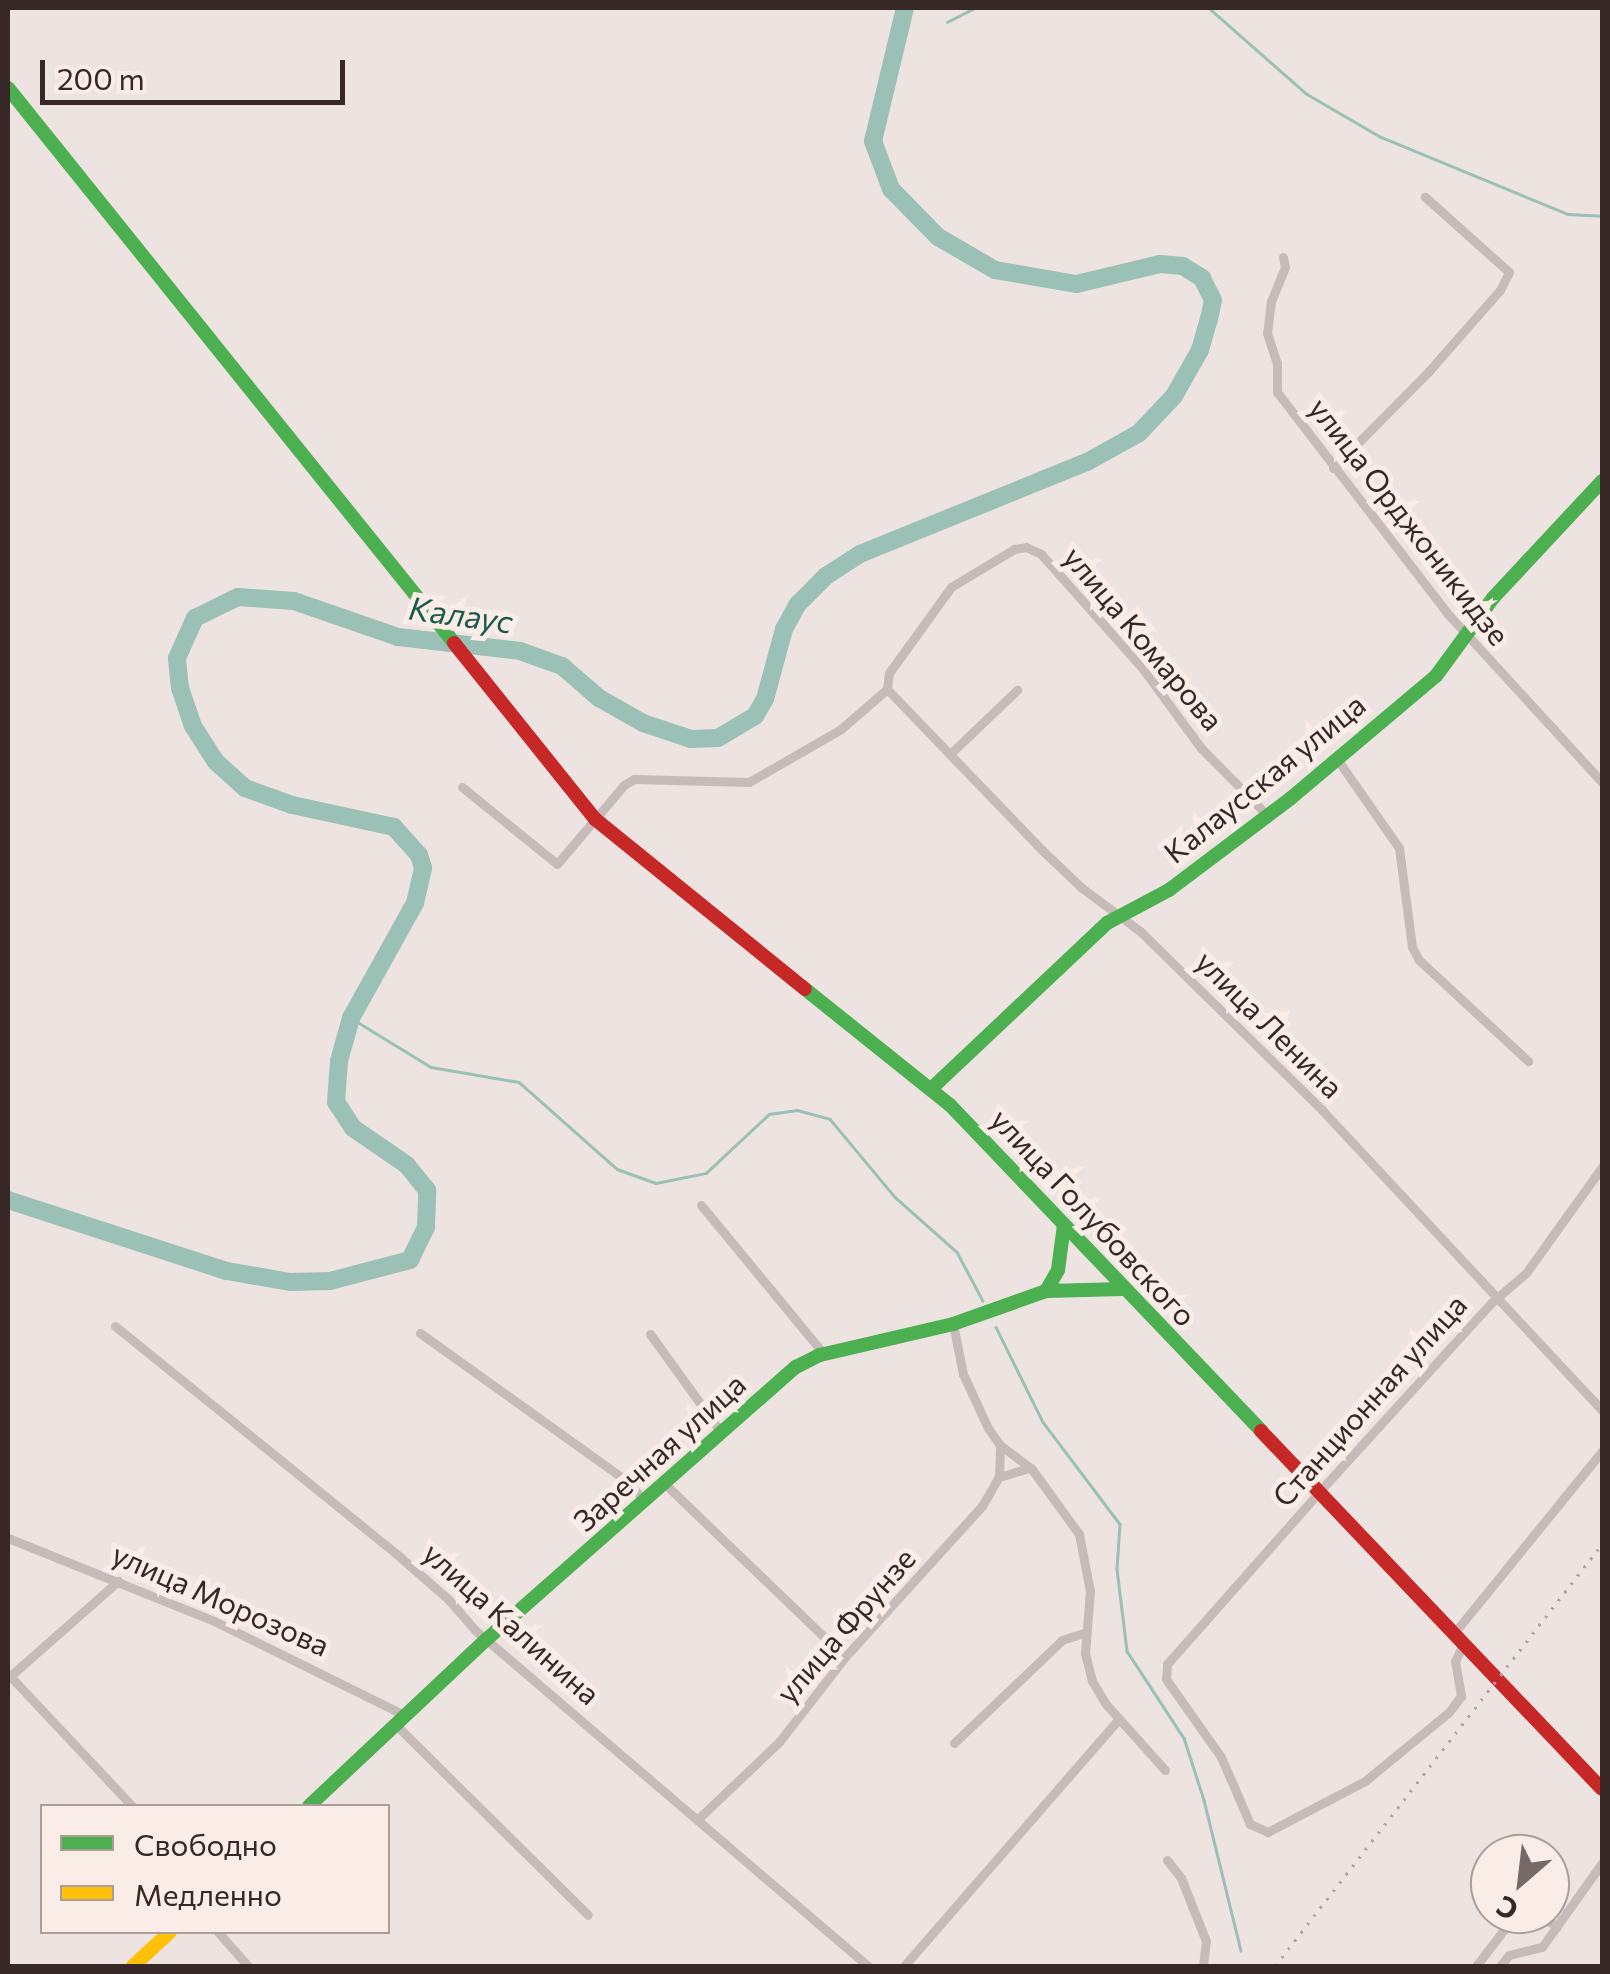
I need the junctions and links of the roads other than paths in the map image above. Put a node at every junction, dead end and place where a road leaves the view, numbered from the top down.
1 (8, 88) edge
2 (1425, 197) dead end
3 (1283, 257) dead end
4 (1333, 468) junction
5 (1602, 481) edge
6 (1467, 636) junction
7 (887, 689) junction
8 (1017, 690) dead end
9 (950, 754) junction
10 (1337, 759) junction
11 (1602, 782) edge
12 (462, 788) dead end
13 (1268, 816) junction
14 (595, 819) junction
15 (1122, 915) junction
16 (1528, 1061) dead end
17 (932, 1088) junction
18 (1602, 1167) edge
19 (701, 1205) dead end
20 (1064, 1226) junction
21 (1123, 1289) junction
22 (1046, 1292) junction
23 (1499, 1296) junction
24 (953, 1324) junction
25 (114, 1326) dead end
26 (420, 1333) dead end
27 (650, 1334) dead end
28 (824, 1354) junction
29 (1602, 1410) edge
30 (721, 1432) junction
31 (1000, 1445) junction
32 (1602, 1451) edge
33 (1031, 1468) junction
34 (999, 1478) junction
35 (664, 1483) junction
36 (1319, 1492) junction
37 (645, 1501) junction
38 (8, 1538) edge
39 (118, 1581) junction
40 (1086, 1632) junction
41 (1459, 1637) junction
42 (488, 1639) junction
43 (845, 1657) junction
44 (9, 1677) edge
45 (1119, 1719) junction
46 (404, 1722) junction
47 (954, 1743) dead end
48 (1165, 1770) dead end
49 (1602, 1789) edge
50 (130, 1804) edge
51 (311, 1804) edge
52 (698, 1820) junction
53 (1167, 1860) dead end
54 (1602, 1862) edge
55 (1570, 1907) edge
56 (588, 1915) dead end
57 (168, 1934) edge
58 (220, 1934) edge
59 (1501, 1934) edge
60 (1551, 1934) edge
61 (1494, 1944) junction
62 (1509, 1955) junction
63 (133, 1966) edge
64 (248, 1966) edge
65 (868, 1966) edge
66 (904, 1966) edge
67 (1203, 1966) edge
68 (1476, 1966) edge
69 (1500, 1966) edge

1 - 14 street, улица Голубовского
2 - 4 street
3 - 4 street, улица Орджоникидзе
4 - 6 street, улица Орджоникидзе
5 - 6 street, Калаусская улица
6 - 10 street, Калаусская улица
6 - 11 street, улица Орджоникидзе
7 - 9 street, улица Ленина
7 - 13 street, улица Комарова
7 - 14 street, улица Комарова
8 - 9 street
9 - 15 street, улица Ленина
10 - 13 street, Калаусская улица
10 - 16 street
12 - 14 street, улица Комарова
13 - 15 street, Калаусская улица
14 - 17 street, улица Голубовского
15 - 17 street, Калаусская улица
15 - 23 street, улица Ленина
17 - 20 street, улица Голубовского
18 - 23 street, Станционная улица
19 - 28 street
20 - 21 street, улица Голубовского
20 - 22 street
21 - 22 street, Заречная улица
21 - 36 street, улица Голубовского
22 - 24 street, Заречная улица
23 - 29 street, улица Ленина
23 - 36 street, Станционная улица
24 - 28 street, Заречная улица
24 - 31 street
25 - 42 street, улица Калинина
26 - 37 street
27 - 30 street
28 - 30 street, Заречная улица
30 - 35 street, Заречная улица
31 - 33 street
31 - 34 street
32 - 41 street
33 - 34 street
33 - 40 street
34 - 43 street, улица Фрунзе
35 - 37 street, Заречная улица
35 - 43 street
36 - 41 street, улица Голубовского
36 - 41 street, Станционная улица
37 - 42 street, Заречная улица
38 - 39 street, улица Морозова
39 - 44 street
39 - 46 street, улица Морозова
40 - 45 street
40 - 47 street
41 - 49 street, улица Голубовского
42 - 46 street, Заречная улица
42 - 52 street, улица Калинина
43 - 52 street, улица Фрунзе
44 - 50 street
45 - 48 street
45 - 66 street
46 - 51 street, Заречная улица
46 - 56 street, улица Морозова
52 - 65 street, улица Калинина
53 - 67 street
54 - 55 street
57 - 63 street
58 - 64 street
59 - 61 street
60 - 62 street
61 - 62 street
61 - 68 street
62 - 69 street

